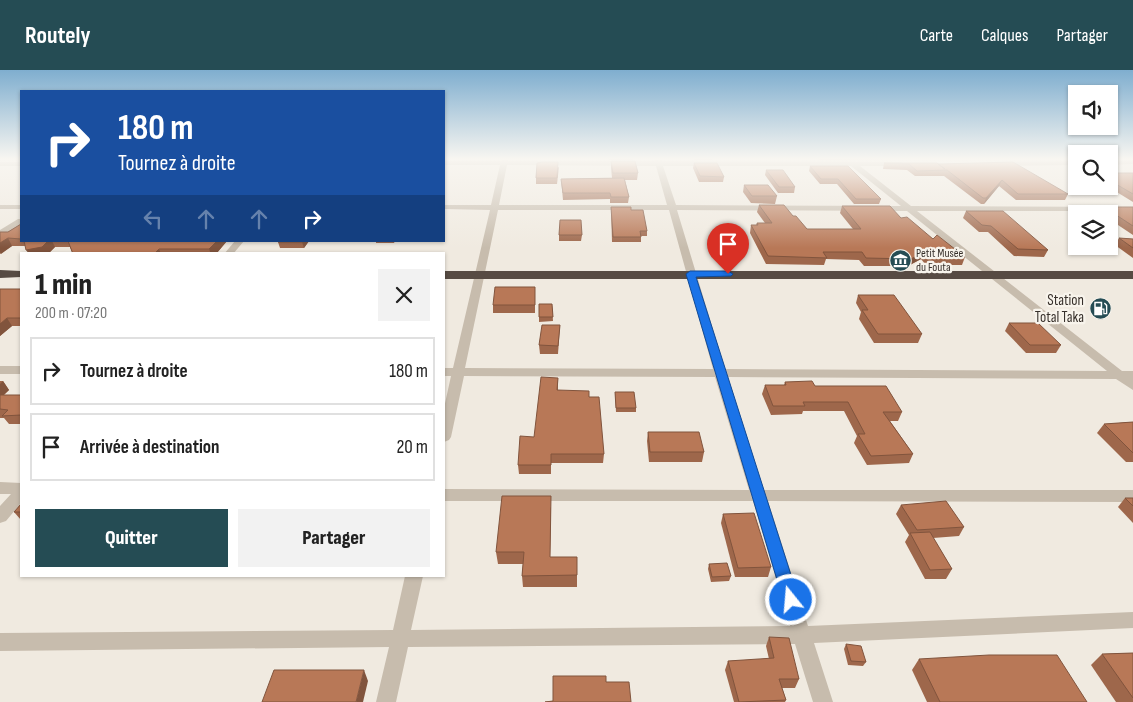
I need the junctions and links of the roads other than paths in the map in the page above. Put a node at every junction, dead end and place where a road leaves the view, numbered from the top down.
1 (498, 188) edge
2 (667, 188) edge
3 (883, 188) edge
4 (0, 207) edge
5 (20, 207) edge
6 (445, 207) edge
7 (494, 207) junction
8 (673, 207) junction
9 (908, 208) junction
10 (1133, 209) edge
11 (20, 222) edge
12 (0, 234) edge
13 (239, 242) edge
14 (230, 252) edge
15 (0, 274) edge
16 (20, 274) edge
17 (690, 274) junction
18 (445, 275) edge
19 (479, 275) junction
20 (994, 275) junction
21 (1133, 275) edge
22 (0, 370) edge
23 (20, 370) edge
24 (445, 372) edge
25 (458, 372) junction
26 (720, 374) junction
27 (1119, 375) junction
28 (1133, 375) edge
29 (1133, 386) edge
30 (445, 432) edge
31 (0, 488) edge
32 (20, 488) edge
33 (20, 494) edge
34 (445, 495) edge
35 (759, 496) junction
36 (1133, 496) edge
37 (0, 517) edge
38 (414, 577) edge
39 (1133, 620) edge
40 (802, 635) junction
41 (400, 639) junction
42 (0, 642) edge
43 (386, 702) edge
44 (823, 702) edge

1 - 7 street
2 - 8 street
3 - 9 street
4 - 5 street
6 - 7 street
7 - 8 street
7 - 19 street
8 - 9 street
8 - 17 street
9 - 10 street
9 - 20 street
11 - 12 street
13 - 14 street
15 - 16 highway
17 - 19 highway
17 - 20 highway
17 - 26 street
18 - 19 highway
19 - 25 street
20 - 21 highway
20 - 27 street
22 - 23 street
24 - 25 street
25 - 26 street
25 - 30 street
26 - 27 street
26 - 35 street
27 - 28 street
27 - 29 street
31 - 32 street
33 - 37 street
34 - 35 street
35 - 36 street
35 - 40 street
38 - 41 street
39 - 40 street
40 - 41 street
40 - 44 street
41 - 42 street
41 - 43 street

